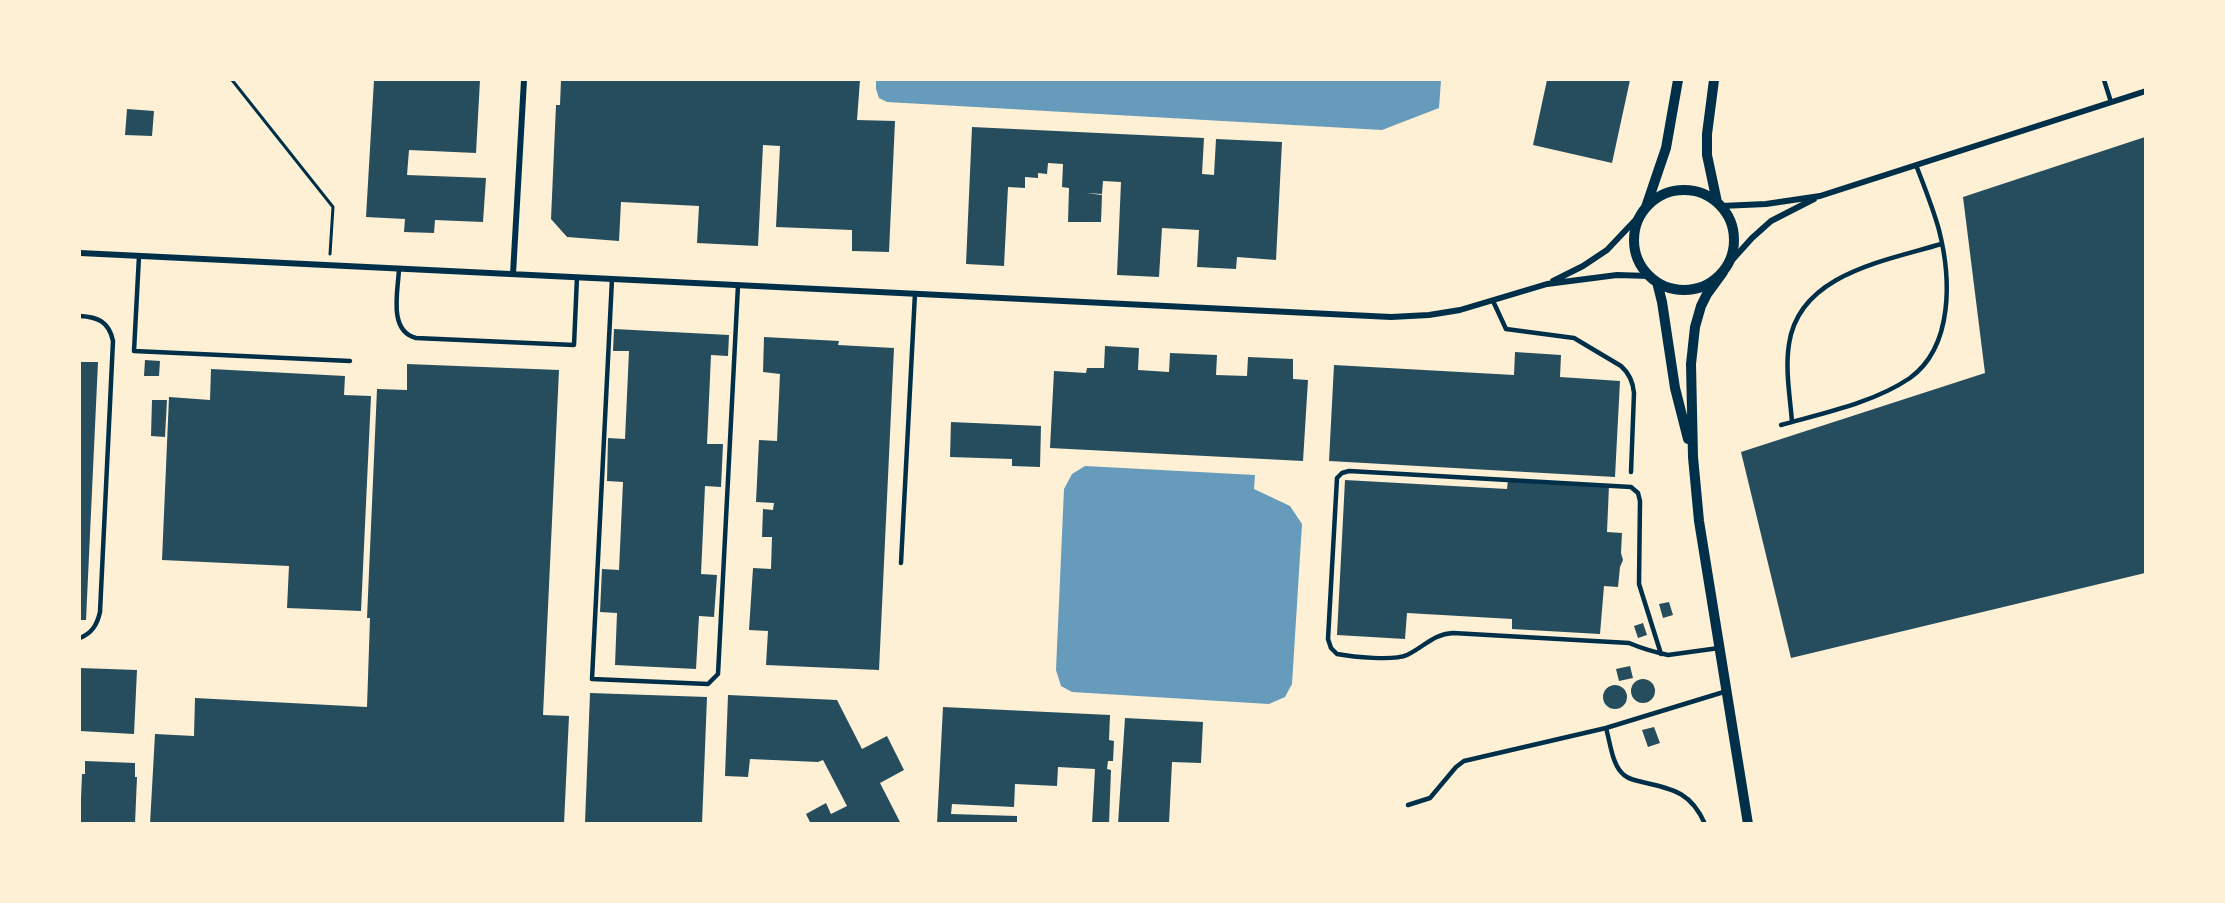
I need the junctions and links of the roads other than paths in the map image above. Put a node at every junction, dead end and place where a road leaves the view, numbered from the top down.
1 (524, 80) edge
2 (1678, 80) edge
3 (1714, 80) edge
4 (2104, 80) edge
5 (2145, 91) edge
6 (2111, 102) junction
7 (1916, 165) junction
8 (1820, 196) junction
9 (1719, 204) junction
10 (1643, 212) junction
11 (1941, 244) junction
12 (80, 253) edge
13 (139, 256) junction
14 (399, 268) junction
15 (1724, 270) junction
16 (513, 274) junction
17 (577, 277) junction
18 (612, 279) junction
19 (1653, 279) junction
20 (1547, 284) junction
21 (738, 285) junction
22 (915, 293) junction
23 (1492, 301) junction
24 (80, 316) edge
25 (350, 360) dead end
26 (1792, 422) junction
27 (1781, 425) dead end
28 (1693, 457) junction
29 (1631, 472) dead end
30 (901, 563) dead end
31 (80, 638) edge
32 (1719, 648) junction
33 (1661, 654) junction
34 (1727, 691) junction
35 (1606, 728) junction
36 (1408, 806) dead end
37 (1705, 824) edge
38 (1748, 824) edge

1 - 16 street
2 - 10 street
3 - 9 street
4 - 6 lane
5 - 6 street
6 - 7 street
7 - 8 street
7 - 11 lane
8 - 9 street
8 - 15 street
9 - 10 street
9 - 15 street
10 - 19 street
10 - 20 street
11 - 26 lane
11 - 26 lane
12 - 13 street
13 - 14 street
13 - 25 lane
14 - 16 street
14 - 17 lane
15 - 19 street
15 - 28 street
16 - 17 street
17 - 18 street
18 - 21 street
18 - 21 lane
19 - 20 street
19 - 28 street
20 - 23 street
21 - 22 street
22 - 23 street
22 - 30 lane
23 - 29 lane
24 - 31 lane
26 - 27 lane
28 - 32 street
32 - 33 lane
32 - 34 street
33 - 33 lane
34 - 35 lane
34 - 38 street
35 - 36 lane
35 - 37 lane

